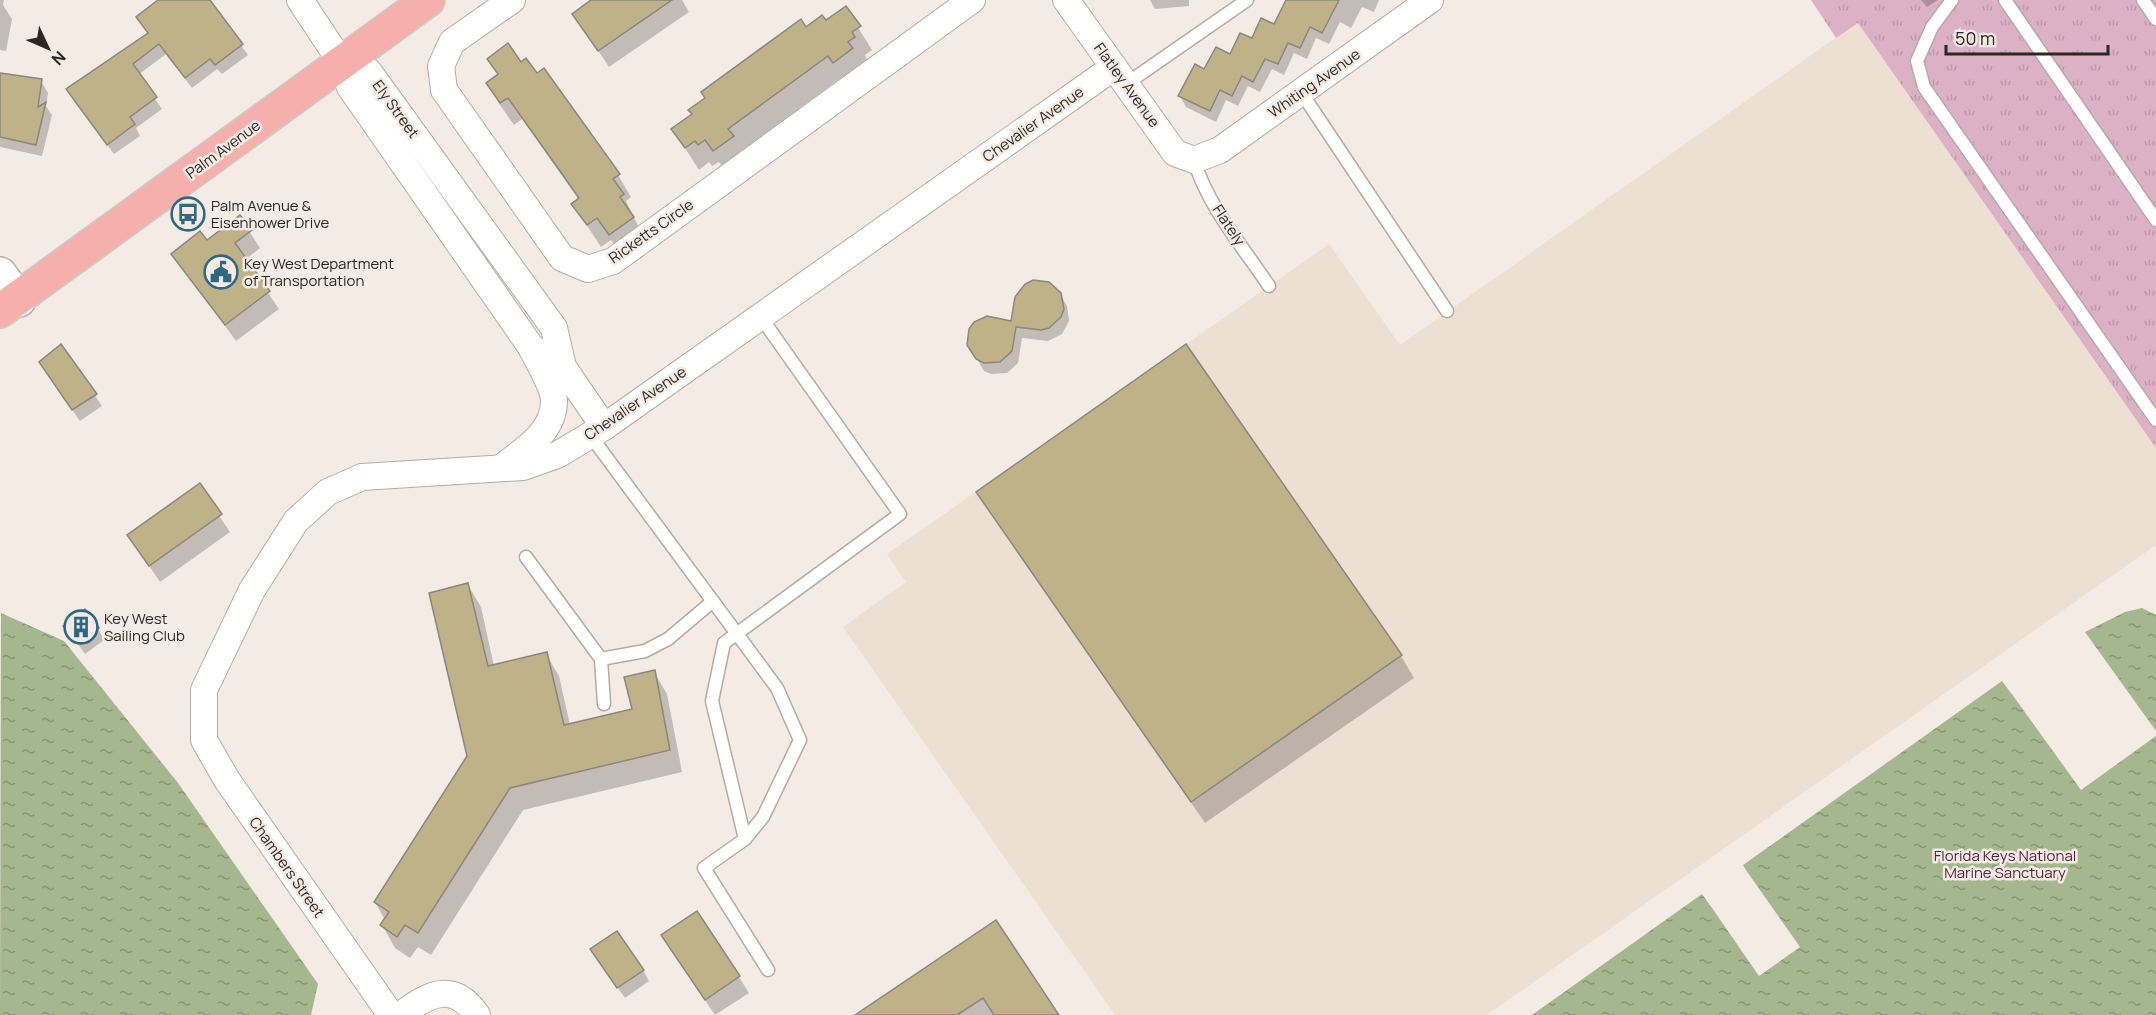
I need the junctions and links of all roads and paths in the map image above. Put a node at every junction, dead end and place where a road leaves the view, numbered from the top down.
1 (300, 0) edge
2 (428, 0) edge
3 (512, 0) edge
4 (972, 0) edge
5 (1066, 0) edge
6 (1247, 0) edge
7 (1430, 0) edge
8 (1952, 0) edge
9 (2005, 0) edge
10 (2143, 0) edge
11 (2156, 19) edge
12 (341, 62) junction
13 (1120, 75) junction
14 (1301, 92) junction
15 (412, 132) junction
16 (391, 147) junction
17 (1194, 160) junction
18 (2156, 220) edge
19 (486, 235) junction
20 (464, 251) junction
21 (0, 274) edge
22 (1269, 286) dead end
23 (9, 305) edge
24 (1448, 311) dead end
25 (760, 316) junction
26 (531, 347) junction
27 (563, 367) junction
28 (2156, 420) edge
29 (597, 431) junction
30 (501, 468) junction
31 (525, 557) dead end
32 (713, 602) junction
33 (737, 633) junction
34 (602, 659) junction
35 (604, 704) dead end
36 (202, 711) joint
37 (745, 839) junction
38 (768, 970) dead end
39 (391, 1015) edge
40 (401, 1015) edge
41 (477, 1015) edge

1 - 12 street
2 - 12 main road, Palm Avenue
3 - 4 street, Ricketts Circle
5 - 13 street, Flatley Avenue
6 - 13 lane
7 - 14 street, Whiting Avenue
8 - 28 lane
9 - 18 lane
10 - 11 lane
12 - 15 street, Ely Street
12 - 16 street, Ely Street
12 - 23 main road, Palm Avenue
13 - 17 street, Flatley Avenue
13 - 25 street, Chevalier Avenue
14 - 17 street, Whiting Avenue
14 - 24 lane
15 - 16 street
15 - 19 street, Ely Street
16 - 20 street, Ely Street
17 - 22 lane, Flately
19 - 20 street
19 - 27 street, Ely Street
20 - 26 street, Ely Street
21 - 23 street
25 - 29 street, Chevalier Avenue
25 - 33 lane
26 - 27 street, Ely Street
26 - 30 street, Ely Street
27 - 29 street, Ely Street
29 - 30 street, Chevalier Avenue
29 - 32 lane
30 - 36 street, Chevalier Avenue
31 - 34 lane
32 - 33 lane
32 - 34 lane
33 - 37 lane
33 - 37 lane
34 - 35 lane
36 - 39 street, Chambers Street
37 - 38 lane
40 - 41 street

